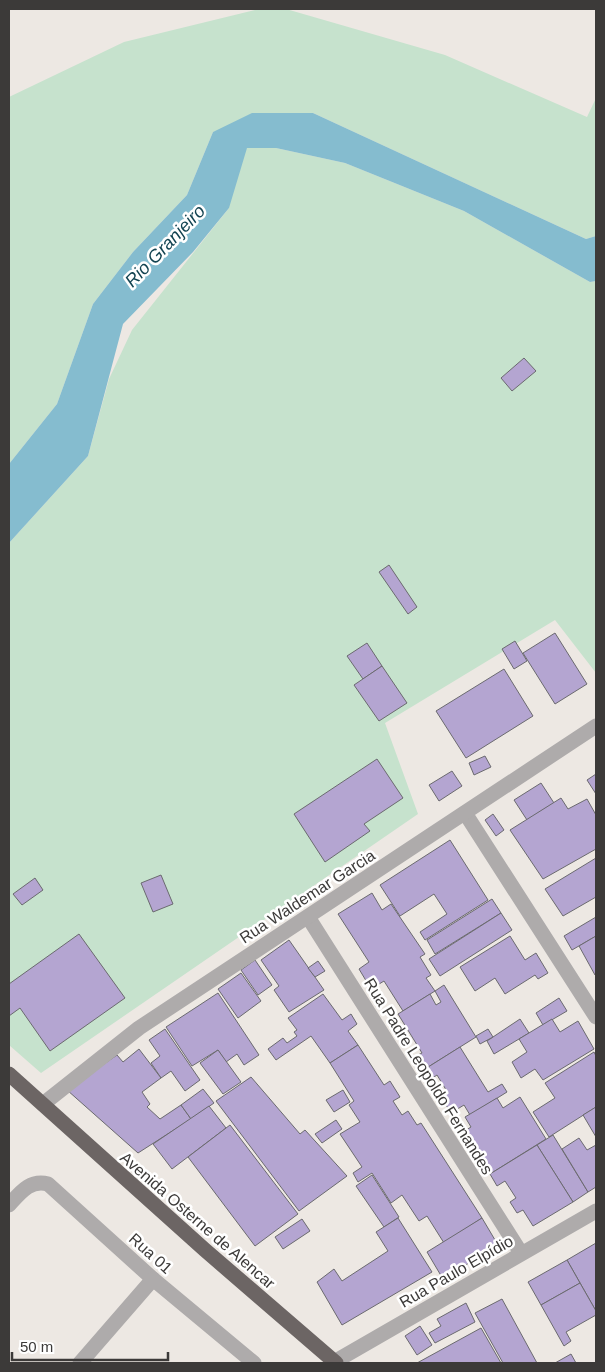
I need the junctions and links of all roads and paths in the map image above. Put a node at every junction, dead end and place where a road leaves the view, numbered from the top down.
1 (596, 726) edge
2 (465, 813) junction
3 (308, 917) junction
4 (596, 1017) edge
5 (9, 1074) edge
6 (41, 1103) junction
7 (9, 1205) edge
8 (596, 1211) edge
9 (521, 1253) junction
10 (153, 1279) junction
11 (335, 1362) edge
12 (80, 1363) edge
13 (254, 1363) edge

1 - 2 street, Rua Waldemar Garcia
2 - 3 street, Rua Waldemar Garcia
2 - 4 street
3 - 6 street, Rua Waldemar Garcia
3 - 9 street, Rua Padre Leopoldo Fernandes
5 - 6 highway, Avenida Osterne de Alencar
6 - 11 highway, Avenida Osterne de Alencar
7 - 10 street, Rua 01
8 - 9 street, Rua Paulo Elpídio
9 - 11 street, Rua Paulo Elpídio
10 - 12 street
10 - 13 street, Rua 01

